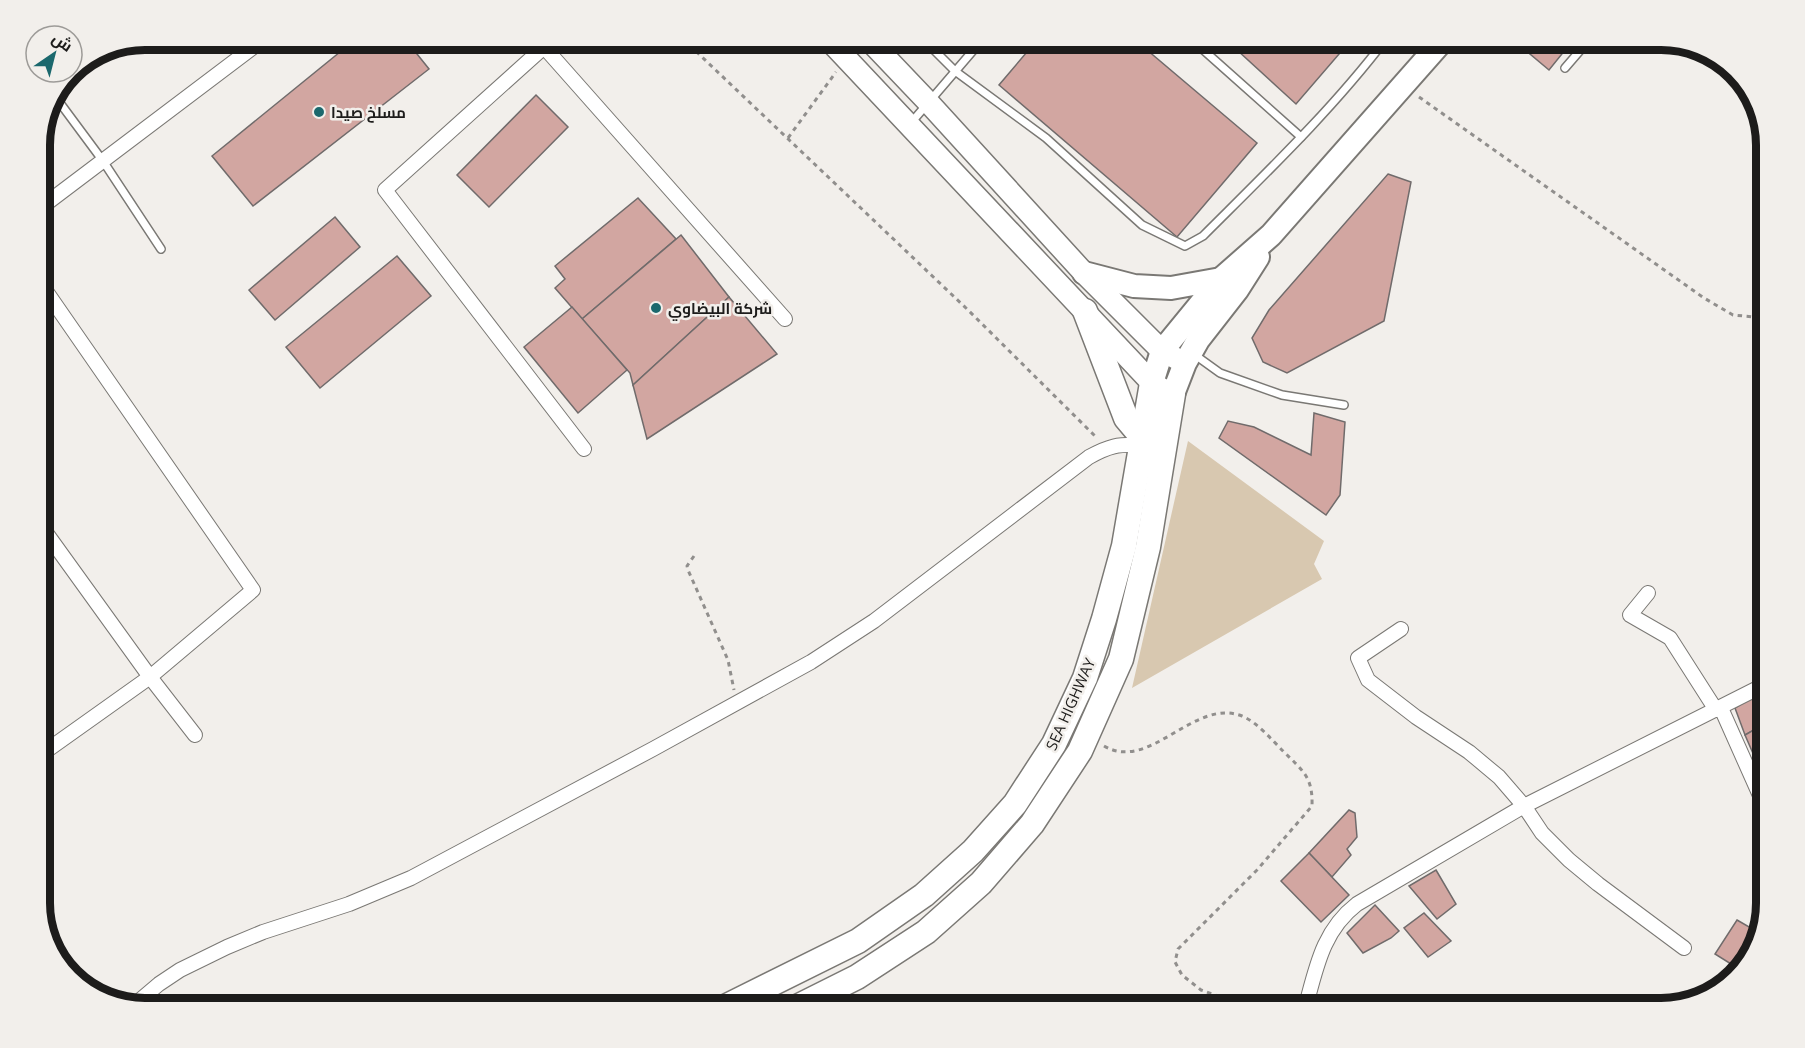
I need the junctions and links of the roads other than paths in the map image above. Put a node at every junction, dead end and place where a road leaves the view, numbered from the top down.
1 (249, 50) edge
2 (533, 50) edge
3 (546, 50) edge
4 (838, 50) edge
5 (878, 50) edge
6 (935, 50) edge
7 (973, 50) edge
8 (1203, 50) edge
9 (1376, 50) edge
10 (1434, 50) edge
11 (1581, 50) edge
12 (1565, 68) dead end
13 (955, 71) junction
14 (59, 102) edge
15 (928, 102) junction
16 (908, 125) junction
17 (1301, 137) junction
18 (103, 161) junction
19 (50, 200) edge
20 (1271, 235) junction
21 (161, 249) dead end
22 (1084, 273) junction
23 (1221, 279) junction
24 (50, 297) edge
25 (1085, 311) junction
26 (785, 319) dead end
27 (1162, 351) junction
28 (1188, 358) junction
29 (1162, 389) junction
30 (1344, 405) dead end
31 (1141, 441) junction
32 (584, 449) dead end
33 (50, 538) edge
34 (1648, 593) dead end
35 (1401, 629) dead end
36 (150, 678) junction
37 (1756, 689) edge
38 (1719, 709) junction
39 (195, 735) dead end
40 (50, 748) edge
41 (1756, 787) edge
42 (1524, 806) junction
43 (1684, 948) dead end
44 (142, 998) edge
45 (743, 998) edge
46 (815, 998) edge
47 (1308, 998) edge

1 - 18 street
2 - 32 street
3 - 26 street
4 - 16 main road
5 - 15 main road
6 - 13 lane
7 - 13 lane
8 - 17 lane
9 - 17 lane
10 - 20 highway
11 - 12 lane
13 - 15 lane
13 - 17 lane
14 - 18 lane
15 - 16 lane
15 - 22 main road
16 - 25 main road
18 - 19 street
18 - 21 lane
20 - 23 highway
20 - 28 highway, SEA HIGHWAY
22 - 23 highway
22 - 27 main road
23 - 27 highway
24 - 36 street
25 - 29 main road
25 - 31 highway
27 - 28 main road
27 - 29 highway
28 - 29 highway, SEA HIGHWAY
28 - 30 lane
29 - 31 highway, SEA HIGHWAY
29 - 46 highway, SEA HIGHWAY
31 - 44 street
31 - 45 highway, SEA HIGHWAY
33 - 36 street
34 - 38 street
35 - 42 street
36 - 39 street
36 - 40 street
37 - 38 street
38 - 41 street
38 - 42 street
42 - 43 street
42 - 47 street

